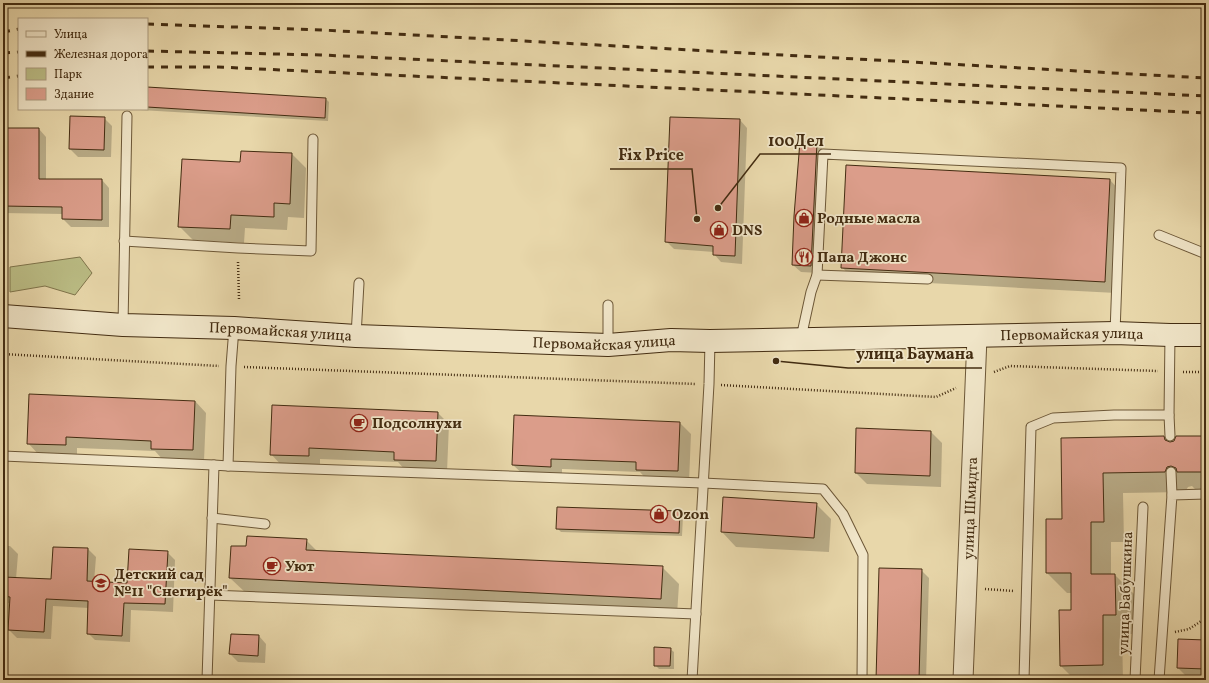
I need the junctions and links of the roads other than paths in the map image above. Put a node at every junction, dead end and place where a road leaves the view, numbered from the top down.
1 (127, 116) dead end
2 (313, 140) dead end
3 (1159, 235) dead end
4 (124, 241) junction
5 (1206, 254) edge
6 (817, 275) junction
7 (928, 279) dead end
8 (359, 283) dead end
9 (608, 305) dead end
10 (3, 316) edge
11 (123, 325) junction
12 (234, 328) junction
13 (1115, 333) junction
14 (1206, 335) edge
15 (356, 336) junction
16 (1170, 336) junction
17 (977, 337) junction
18 (801, 338) junction
19 (710, 341) junction
20 (608, 344) junction
21 (1169, 415) junction
22 (1170, 436) dead end
23 (3, 456) edge
24 (214, 465) junction
25 (228, 466) junction
26 (1171, 472) dead end
27 (703, 483) junction
28 (1206, 494) edge
29 (1172, 495) junction
30 (1142, 507) dead end
31 (212, 518) junction
32 (265, 524) dead end
33 (210, 595) junction
34 (696, 614) junction
35 (207, 680) edge
36 (692, 680) edge
37 (862, 680) edge
38 (963, 680) edge
39 (1024, 680) edge
40 (1135, 680) edge
41 (1159, 680) edge

1 - 4 lane
2 - 4 lane
3 - 5 lane
4 - 11 lane
6 - 7 lane
6 - 13 lane
6 - 18 lane
8 - 15 lane
9 - 20 lane
10 - 11 main road, Первомайская улица
11 - 12 main road, Первомайская улица
12 - 15 main road, Первомайская улица
12 - 25 lane
13 - 16 main road, Первомайская улица
13 - 17 main road, Первомайская улица
14 - 16 main road, Первомайская улица
15 - 20 main road, Первомайская улица
16 - 21 lane
17 - 18 main road, Первомайская улица
17 - 38 street, улица Шмидта
18 - 19 main road, Первомайская улица
19 - 20 main road, Первомайская улица
19 - 27 lane
21 - 22 lane
21 - 39 lane
23 - 24 lane
24 - 25 lane
24 - 31 lane
25 - 27 lane
26 - 29 lane
27 - 34 lane
27 - 37 lane
28 - 29 lane
29 - 41 lane
30 - 40 lane, улица Бабушкина
31 - 32 lane
31 - 33 lane
33 - 34 lane
33 - 35 lane
34 - 36 lane

